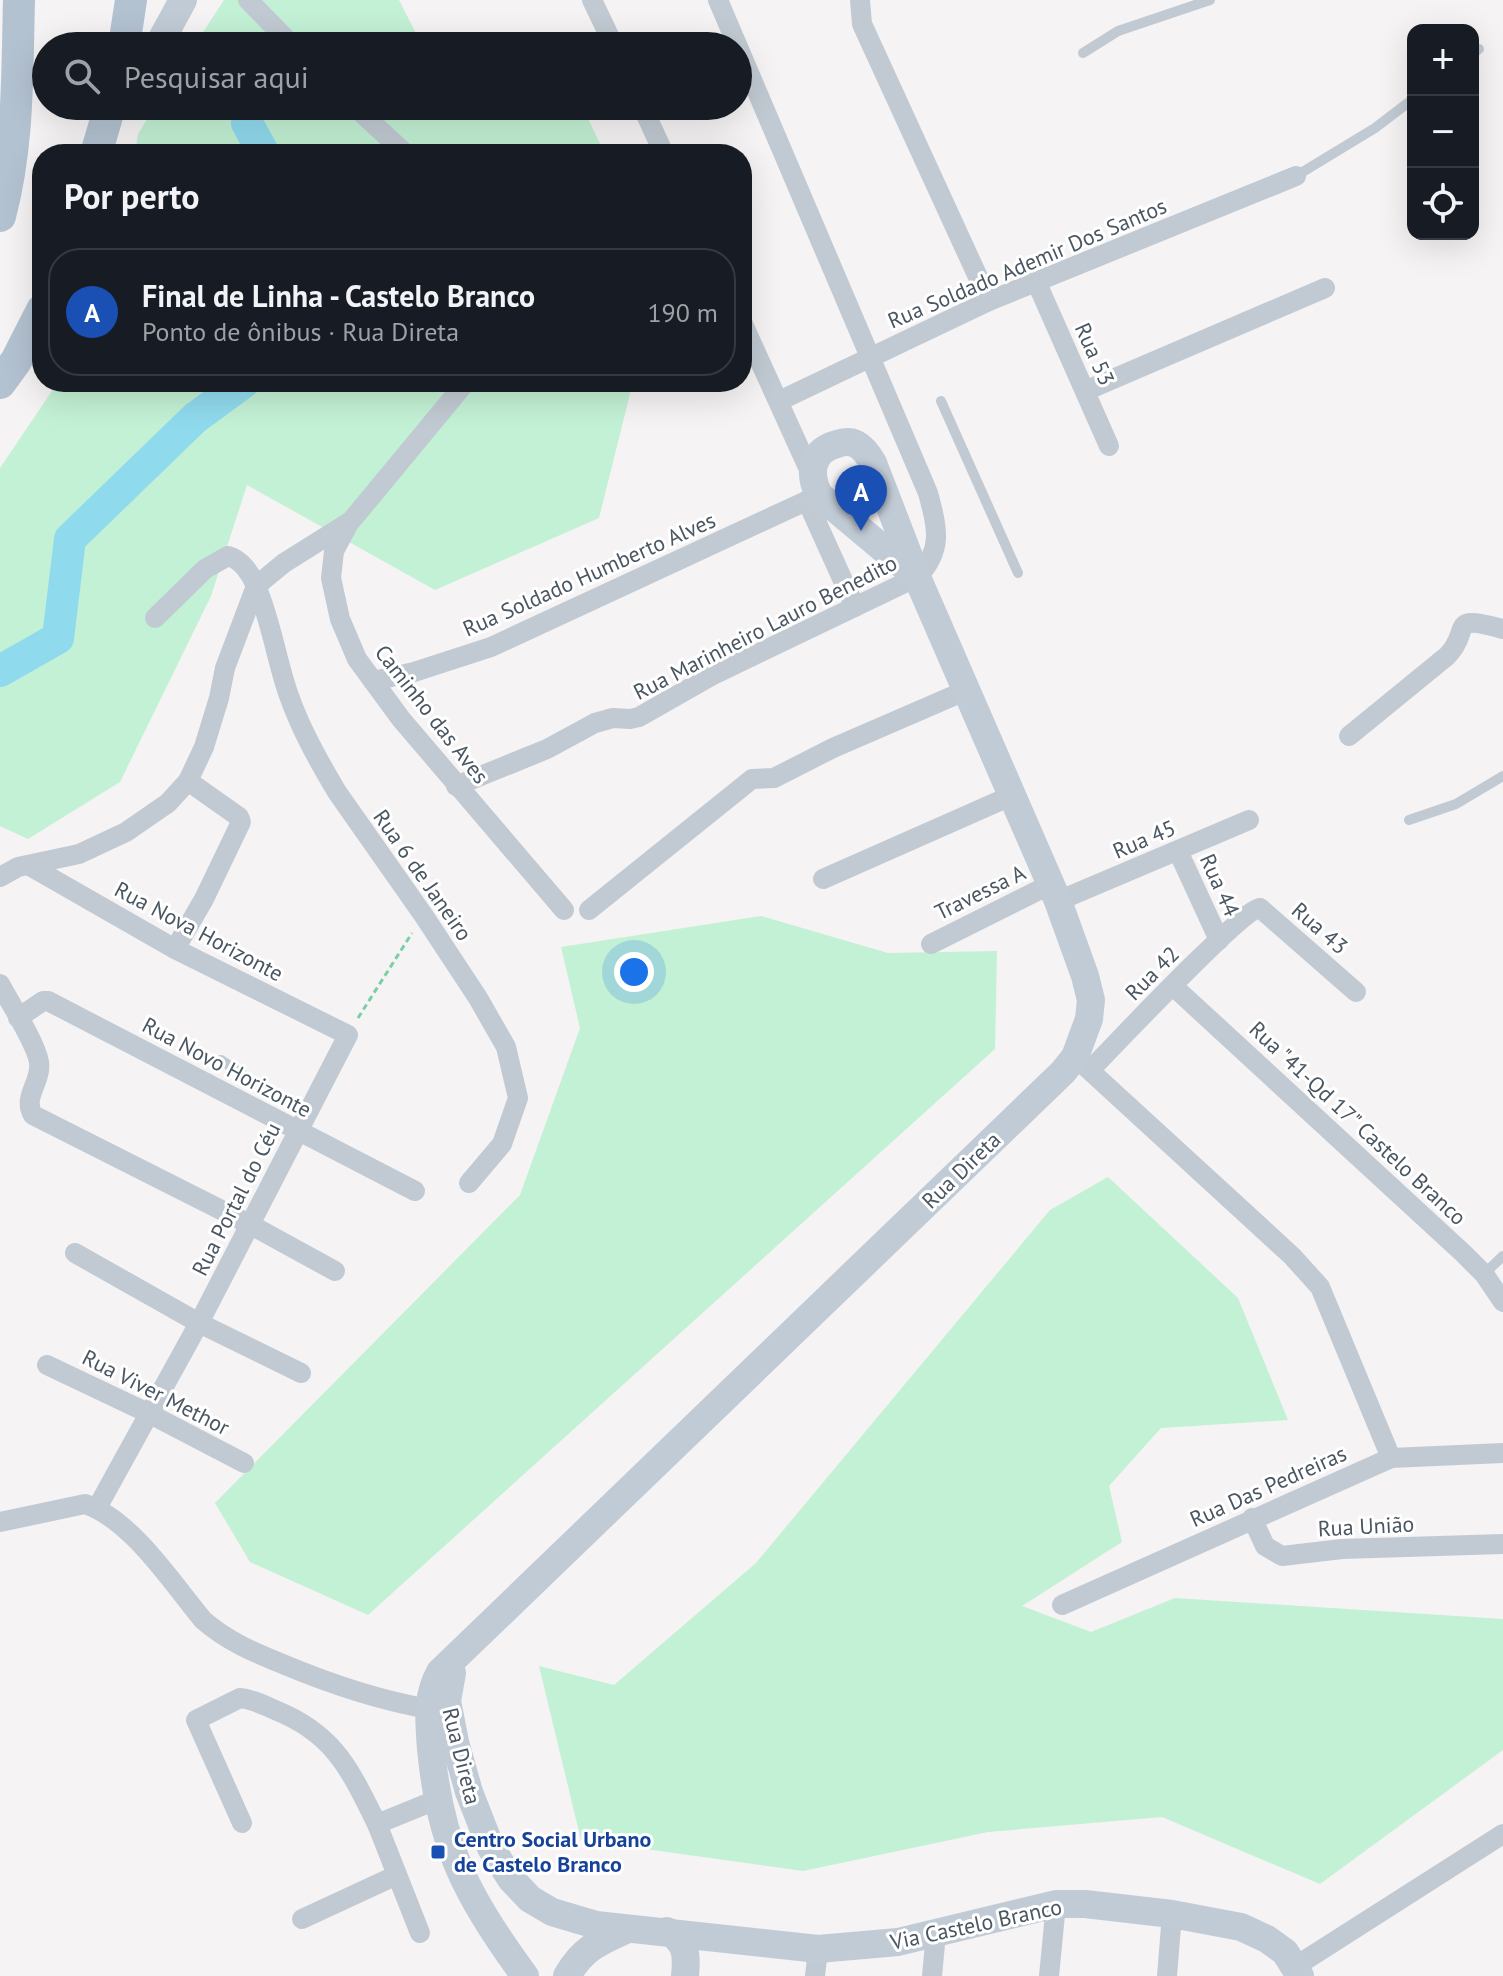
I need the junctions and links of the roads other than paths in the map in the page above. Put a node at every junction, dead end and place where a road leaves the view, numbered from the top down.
1 (19, 0) edge
2 (131, 0) edge
3 (183, 0) edge
4 (248, 0) edge
5 (592, 0) edge
6 (718, 0) edge
7 (860, 0) edge
8 (1210, 0) edge
9 (126, 32) edge
10 (166, 32) edge
11 (279, 32) edge
12 (607, 32) edge
13 (732, 32) edge
14 (1083, 53) dead end
15 (752, 79) edge
16 (1407, 104) edge
17 (106, 120) edge
18 (119, 120) edge
19 (369, 120) edge
20 (648, 120) edge
21 (99, 144) edge
22 (107, 144) edge
23 (395, 144) edge
24 (659, 144) edge
25 (1296, 176) joint
26 (0, 216) edge
27 (1036, 281) junction
28 (1325, 288) dead end
29 (989, 301) junction
30 (32, 330) edge
31 (752, 343) edge
32 (872, 358) junction
33 (0, 383) edge
34 (1085, 391) junction
35 (458, 392) edge
36 (779, 401) junction
37 (941, 401) dead end
38 (1109, 446) dead end
39 (813, 491) junction
40 (351, 521) junction
41 (1018, 573) dead end
42 (917, 577) junction
43 (256, 586) junction
44 (855, 607) junction
45 (155, 618) dead end
46 (1503, 629) edge
47 (373, 681) junction
48 (967, 690) junction
49 (1349, 736) dead end
50 (1503, 776) edge
51 (188, 781) junction
52 (456, 786) junction
53 (1013, 795) junction
54 (1249, 820) dead end
55 (1409, 820) dead end
56 (1178, 851) junction
57 (30, 866) junction
58 (0, 877) edge
59 (823, 879) dead end
60 (1054, 893) junction
61 (564, 910) dead end
62 (589, 910) dead end
63 (1250, 911) joint
64 (1219, 940) junction
65 (931, 944) dead end
66 (175, 949) junction
67 (0, 984) edge
68 (1173, 986) junction
69 (1356, 992) dead end
70 (18, 1018) junction
71 (348, 1035) joint
72 (221, 1060) dead end
73 (1082, 1063) junction
74 (302, 1124) junction
75 (469, 1183) dead end
76 (415, 1191) dead end
77 (251, 1225) junction
78 (75, 1253) dead end
79 (1503, 1256) edge
80 (335, 1271) dead end
81 (1484, 1274) junction
82 (1503, 1302) edge
83 (199, 1323) junction
84 (47, 1365) dead end
85 (301, 1373) dead end
86 (150, 1414) junction
87 (1503, 1453) edge
88 (1391, 1458) junction
89 (244, 1463) dead end
90 (97, 1508) junction
91 (1252, 1518) junction
92 (0, 1522) edge
93 (1503, 1544) edge
94 (1062, 1605) dead end
95 (473, 1640) junction
96 (429, 1709) junction
97 (443, 1741) junction
98 (436, 1800) junction
99 (242, 1823) dead end
100 (377, 1824) junction
101 (1503, 1834) edge
102 (397, 1875) junction
103 (1056, 1904) junction
104 (1172, 1914) junction
105 (302, 1919) dead end
106 (632, 1927) junction
107 (667, 1931) junction
108 (420, 1933) dead end
109 (936, 1933) junction
110 (817, 1963) edge
111 (1298, 1971) edge
112 (525, 1976) edge
113 (567, 1976) edge
114 (685, 1976) edge
115 (932, 1976) edge
116 (1049, 1976) edge
117 (1167, 1976) edge

1 - 26 main road
2 - 9 main road
3 - 10 street
4 - 11 street
5 - 12 street
6 - 13 street
7 - 29 street
8 - 14 lane
15 - 32 street
16 - 25 lane
17 - 21 main road
18 - 22 street
19 - 23 street
20 - 24 street
25 - 27 street, Rua Soldado Ademir Dos Santos
27 - 29 street, Rua Soldado Ademir Dos Santos
27 - 34 street, Rua 53
28 - 34 street
29 - 32 street, Rua Soldado Ademir Dos Santos
30 - 33 main road
31 - 36 street
32 - 36 street, Rua Soldado Ademir Dos Santos
32 - 42 street
34 - 38 street, Rua 53
35 - 40 street
36 - 39 street
37 - 41 lane
39 - 42 street, Rua Direta
39 - 42 street, Rua Direta
39 - 44 street
39 - 47 street, Rua Soldado Humberto Alves
40 - 43 street
40 - 47 street, Caminho das Aves
42 - 44 street, Rua Marinheiro Lauro Benedito
42 - 48 street, Rua Direta
43 - 45 street
43 - 51 street
43 - 75 street, Rua 6 de Janeiro
44 - 52 street, Rua Marinheiro Lauro Benedito
46 - 49 street
47 - 52 street, Caminho das Aves
48 - 53 street, Rua Direta
48 - 62 street
50 - 55 lane
51 - 57 street
51 - 66 street
52 - 61 street, Caminho das Aves
53 - 59 street
53 - 60 street, Rua Direta
54 - 56 street, Rua 45
56 - 60 street, Rua 45
56 - 64 street, Rua 44
57 - 58 street
57 - 66 street, Rua Nova Horizonte
60 - 65 street, Travessa A
60 - 73 street, Rua Direta
63 - 64 street, Rua 42
63 - 69 street, Rua 43
64 - 68 street, Rua 42
66 - 71 street, Rua Nova Horizonte
67 - 70 street
68 - 73 street, Rua 42
68 - 81 street, Rua "41-Qd 17" Castelo Branco
70 - 74 street, Rua Novo Horizonte
70 - 77 street
71 - 74 street, Rua Portal do Céu
72 - 74 lane
73 - 88 street
73 - 95 street, Rua Direta
74 - 76 street, Rua Novo Horizonte
74 - 77 street, Rua Portal do Céu
77 - 80 street
77 - 83 street, Rua Portal do Céu
78 - 83 street
79 - 81 lane
81 - 82 street, Rua "41-Qd 17" Castelo Branco
83 - 85 street
83 - 86 street, Rua Portal do Céu
84 - 86 street, Rua Viver Methor
86 - 89 street, Rua Viver Methor
86 - 90 street, Rua Portal do Céu
87 - 88 street, Rua Das Pedreiras
88 - 91 street, Rua Das Pedreiras
90 - 92 street
90 - 96 street
91 - 93 street, Rua União
91 - 94 street, Rua Das Pedreiras
95 - 96 street, Rua Direta
95 - 97 street, Rua Direta
96 - 97 street, Rua Direta
97 - 98 street, Rua Direta
97 - 106 street, Rua Direta
98 - 100 street
98 - 112 street, Rua Direta
99 - 100 street
100 - 102 street
101 - 111 street
102 - 105 street
102 - 108 street
103 - 104 street, Via Castelo Branco
103 - 109 street, Via Castelo Branco
103 - 116 street
104 - 111 street, Via Castelo Branco
104 - 117 street
106 - 107 street, Via Castelo Branco
106 - 113 street
107 - 110 street, Via Castelo Branco
107 - 114 street
109 - 110 street, Via Castelo Branco
109 - 115 street

